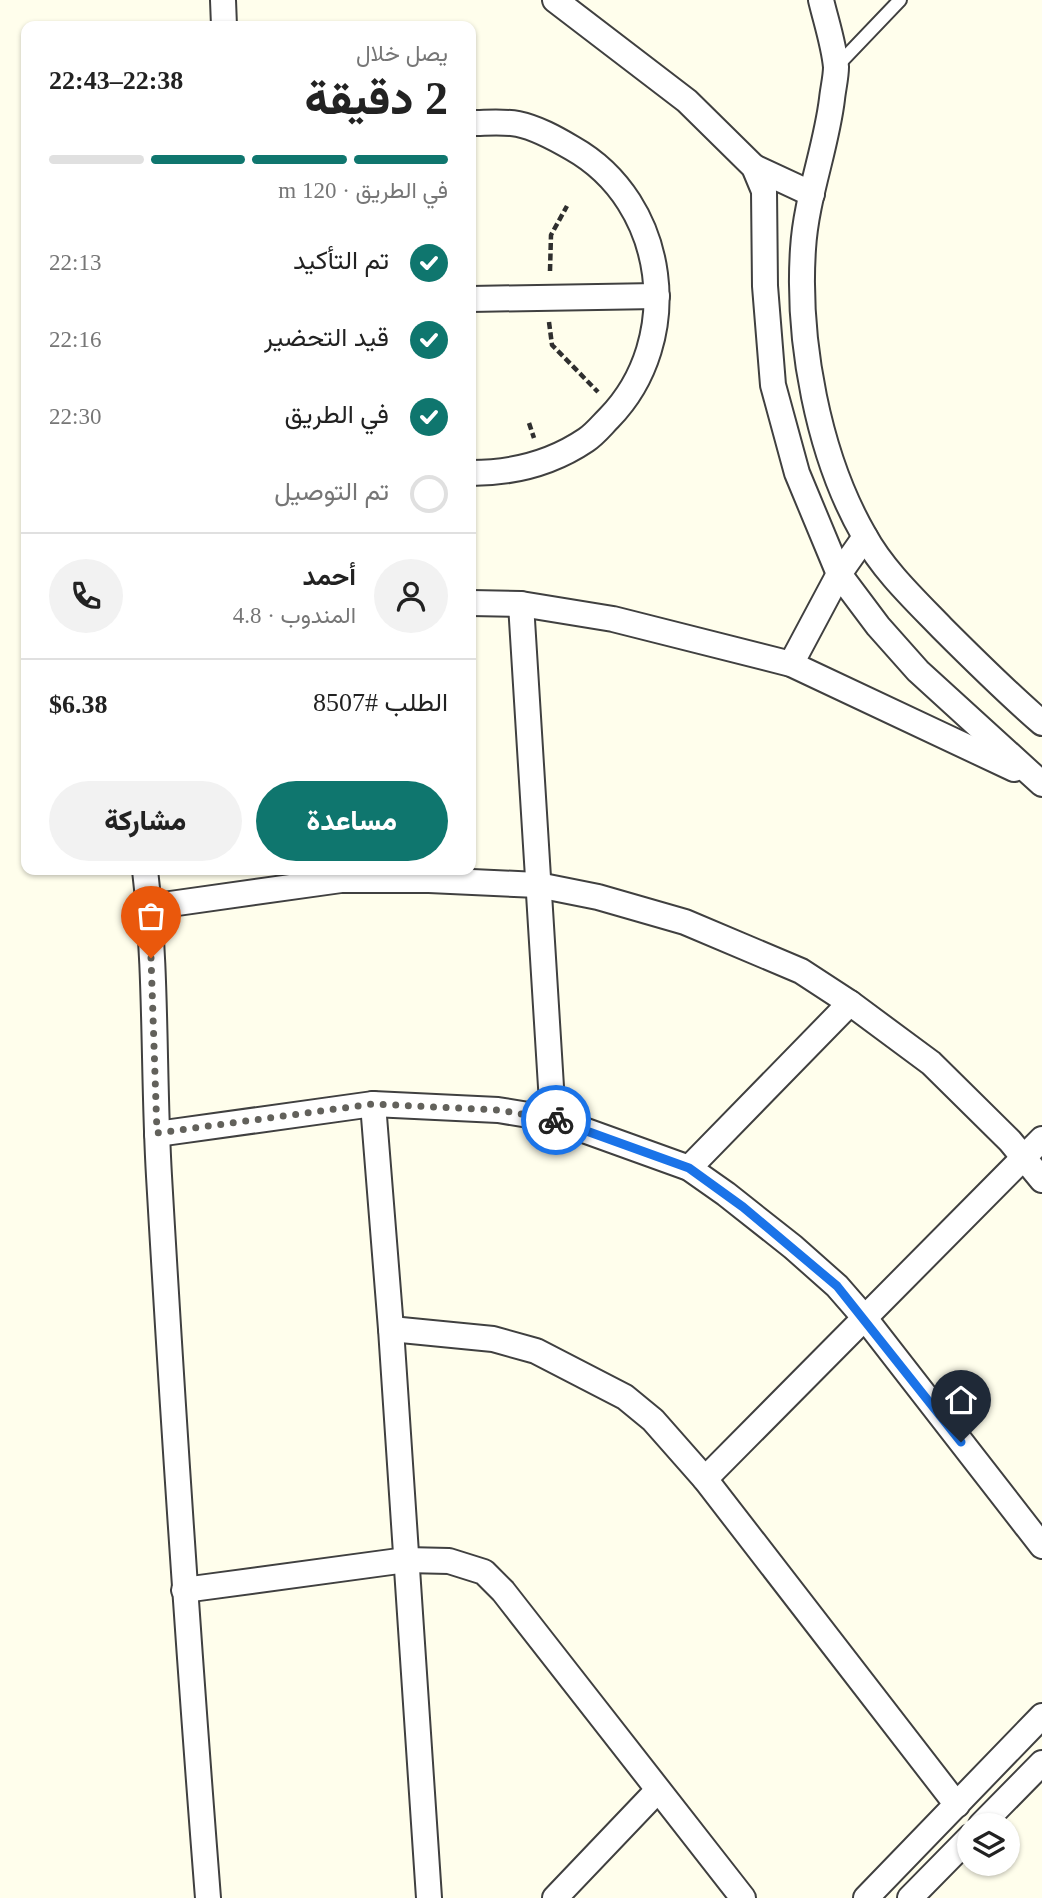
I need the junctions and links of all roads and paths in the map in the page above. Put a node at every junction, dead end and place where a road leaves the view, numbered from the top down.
1 (223, 0) edge
2 (555, 0) edge
3 (821, 0) edge
4 (900, 0) edge
5 (224, 21) edge
6 (836, 68) junction
7 (476, 123) edge
8 (754, 167) junction
9 (812, 194) junction
10 (567, 206) dead end
11 (657, 296) junction
12 (550, 298) junction
13 (476, 299) edge
14 (610, 416) junction
15 (476, 474) edge
16 (864, 537) junction
17 (839, 574) junction
18 (476, 603) edge
19 (521, 604) junction
20 (791, 664) junction
21 (1042, 723) edge
22 (1039, 781) edge
23 (146, 875) edge
24 (538, 884) junction
25 (149, 907) junction
26 (850, 1003) junction
27 (373, 1104) junction
28 (553, 1119) junction
29 (157, 1133) junction
30 (1042, 1139) edge
31 (1024, 1157) junction
32 (689, 1168) junction
33 (1042, 1180) edge
34 (864, 1317) junction
35 (391, 1329) junction
36 (705, 1479) junction
37 (1042, 1546) edge
38 (406, 1560) junction
39 (184, 1590) junction
40 (1042, 1716) edge
41 (1042, 1763) edge
42 (657, 1791) junction
43 (957, 1805) junction
44 (993, 1813) edge
45 (957, 1850) edge
46 (208, 1898) edge
47 (429, 1898) edge
48 (555, 1898) edge
49 (743, 1898) edge
50 (866, 1898) edge
51 (910, 1898) edge

1 - 5 street
2 - 8 street
3 - 6 street
4 - 6 lane
6 - 9 street
7 - 11 street
8 - 9 street
8 - 17 street
9 - 16 street
10 - 12 path
11 - 12 street
11 - 14 street
12 - 13 street
12 - 14 path
14 - 15 street
16 - 17 street
16 - 21 street
17 - 20 street
17 - 22 street
18 - 19 street
19 - 20 street
19 - 24 street
20 - 22 street
23 - 25 street
24 - 25 street
24 - 26 street
24 - 28 street
25 - 29 street
26 - 31 street
26 - 32 street
27 - 28 street
27 - 29 street
27 - 35 street
28 - 32 street
29 - 39 street
30 - 31 street
31 - 33 street
31 - 34 street
32 - 34 street
34 - 36 street
34 - 37 street
35 - 36 street
35 - 38 street
36 - 43 street
38 - 39 street
38 - 42 street
38 - 47 street
39 - 46 street
40 - 43 street
41 - 44 street
42 - 48 street
42 - 49 street
43 - 50 street
45 - 51 street

